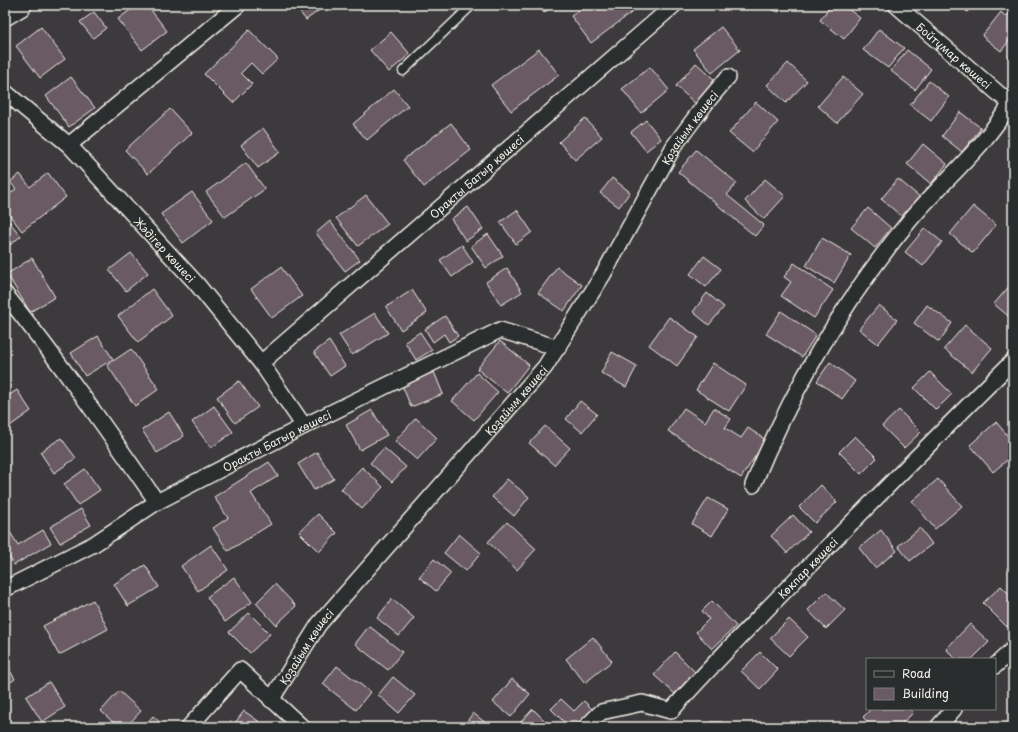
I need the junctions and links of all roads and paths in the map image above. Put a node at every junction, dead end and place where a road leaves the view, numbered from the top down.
1 (20, 5) edge
2 (238, 5) edge
3 (472, 5) edge
4 (674, 5) edge
5 (896, 5) edge
6 (5, 14) edge
7 (403, 71) dead end
8 (728, 77) dead end
9 (5, 92) edge
10 (1012, 105) edge
11 (69, 144) junction
12 (5, 294) edge
13 (558, 348) junction
14 (1013, 361) edge
15 (261, 363) junction
16 (304, 426) junction
17 (754, 485) dead end
18 (156, 502) junction
19 (5, 589) edge
20 (1013, 649) edge
21 (996, 665) edge
22 (272, 700) junction
23 (953, 710) edge
24 (189, 727) edge
25 (302, 727) edge
26 (586, 727) edge
27 (938, 727) edge

1 - 6 main road
2 - 11 street
3 - 7 lane
4 - 15 street, Оракты Батыр көшесі
5 - 10 street, Бойтұмар көшесі
8 - 13 street, Қозайым көшесі
9 - 11 street, Жәдігер көшесі
10 - 17 street
11 - 15 street, Жәдігер көшесі
12 - 18 street
13 - 16 street, Оракты Батыр көшесі
13 - 22 street, Қозайым көшесі
14 - 26 street, Көкпар көшесі
15 - 16 street, Жәдігер көшесі
16 - 18 street, Оракты Батыр көшесі
18 - 19 street, Оракты Батыр көшесі
20 - 21 street
22 - 24 street
22 - 25 street
23 - 27 street

